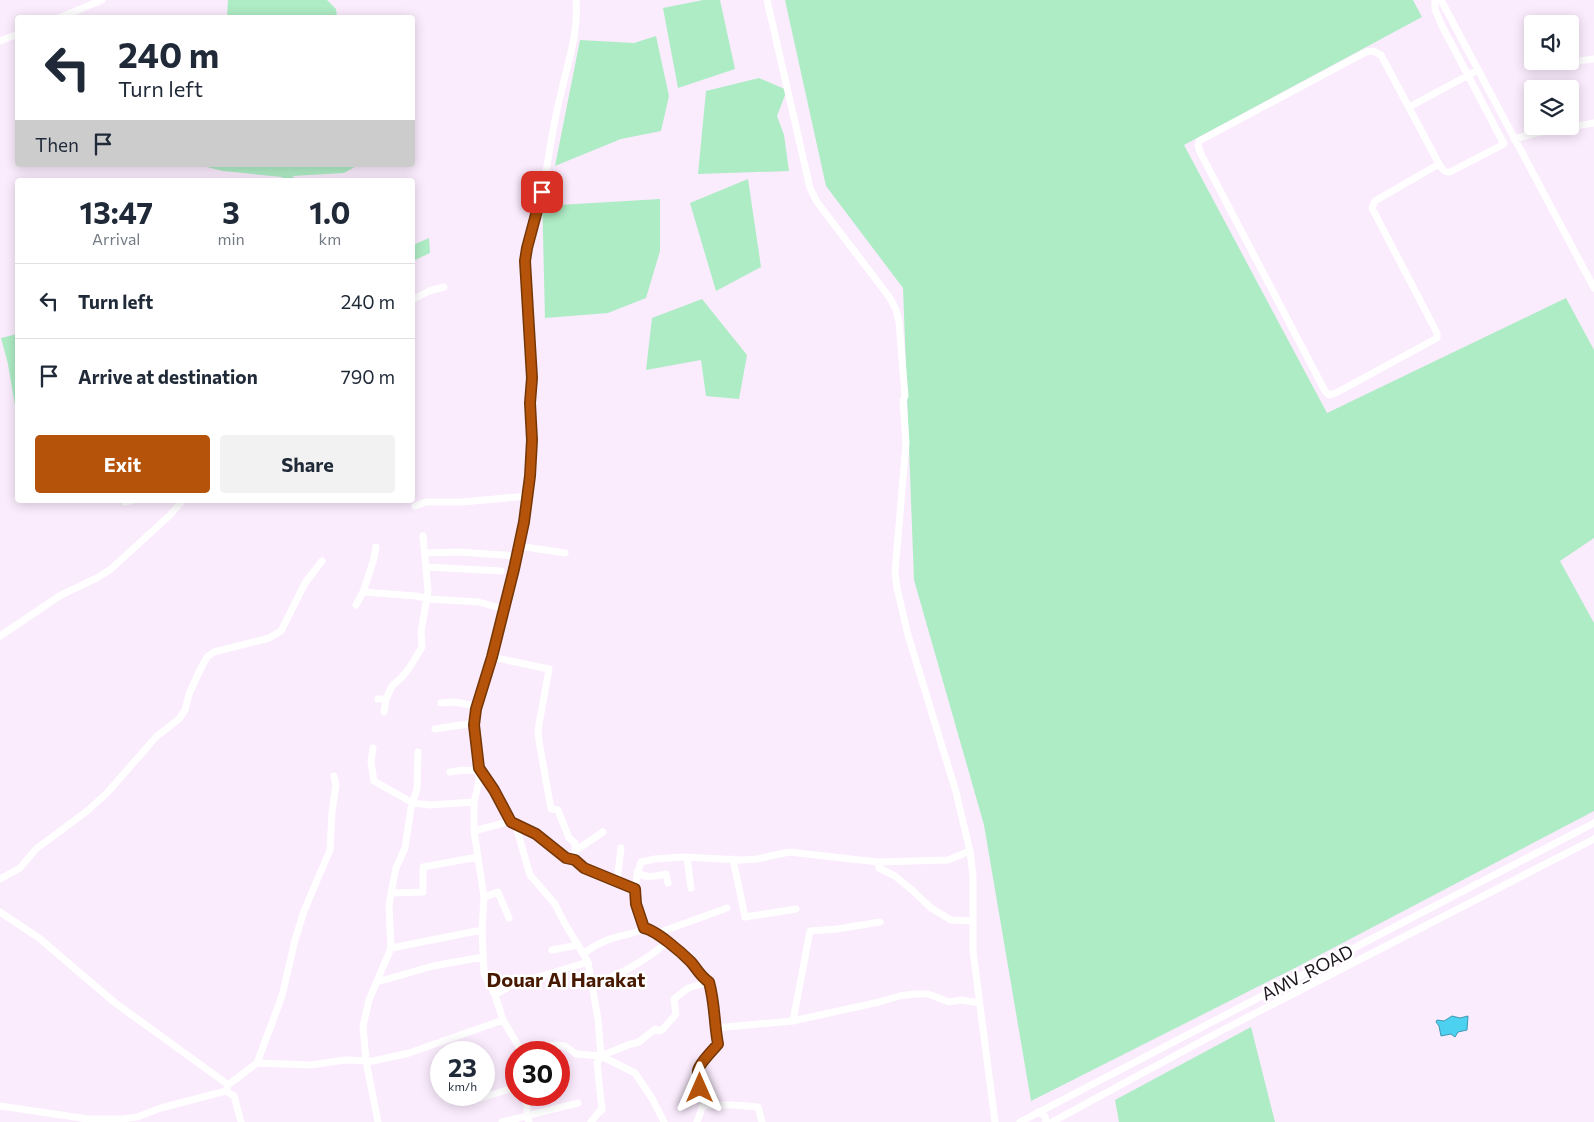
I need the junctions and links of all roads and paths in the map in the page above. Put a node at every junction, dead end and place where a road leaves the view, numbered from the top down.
1 (102, 0) edge
2 (576, 0) edge
3 (767, 0) edge
4 (1435, 0) edge
5 (1441, 0) edge
6 (66, 15) edge
7 (15, 35) edge
8 (0, 41) edge
9 (1594, 59) edge
10 (1579, 61) edge
11 (1478, 70) junction
12 (1468, 76) junction
13 (1409, 107) junction
14 (1594, 123) edge
15 (1514, 139) junction
16 (1439, 164) junction
17 (444, 287) dead end
18 (1594, 288) edge
19 (415, 298) edge
20 (528, 496) junction
21 (180, 503) edge
22 (415, 506) dead end
23 (423, 536) dead end
24 (519, 546) junction
25 (376, 547) dead end
26 (425, 553) junction
27 (565, 553) dead end
28 (517, 556) junction
29 (322, 561) dead end
30 (426, 567) junction
31 (501, 571) dead end
32 (363, 592) junction
33 (428, 599) junction
34 (356, 606) dead end
35 (503, 609) junction
36 (0, 636) edge
37 (492, 657) junction
38 (441, 703) dead end
39 (477, 706) junction
40 (384, 712) dead end
41 (474, 723) junction
42 (435, 729) dead end
43 (373, 748) dead end
44 (418, 752) dead end
45 (479, 769) junction
46 (450, 772) dead end
47 (334, 776) dead end
48 (474, 802) junction
49 (413, 803) junction
50 (511, 822) junction
51 (1594, 823) edge
52 (474, 831) junction
53 (602, 832) dead end
54 (1594, 839) edge
55 (621, 848) dead end
56 (575, 851) junction
57 (970, 851) junction
58 (478, 857) junction
59 (687, 857) junction
60 (733, 859) junction
61 (575, 860) junction
62 (878, 862) junction
63 (637, 872) junction
64 (0, 879) edge
65 (617, 881) junction
66 (668, 883) dead end
67 (691, 888) dead end
68 (635, 889) junction
69 (390, 893) junction
70 (484, 897) junction
71 (727, 908) dead end
72 (796, 909) dead end
73 (0, 912) edge
74 (509, 918) dead end
75 (972, 921) junction
76 (880, 922) dead end
77 (644, 928) junction
78 (482, 930) junction
79 (658, 933) junction
80 (667, 942) junction
81 (578, 945) junction
82 (391, 948) junction
83 (552, 950) dead end
84 (583, 954) junction
85 (483, 957) junction
86 (588, 962) junction
87 (377, 982) junction
88 (709, 982) junction
89 (592, 984) junction
90 (495, 995) junction
91 (979, 1003) junction
92 (503, 1020) junction
93 (793, 1021) junction
94 (715, 1028) junction
95 (516, 1041) edge
96 (570, 1050) edge
97 (1154, 1052) junction
98 (601, 1056) junction
99 (1137, 1060) junction
100 (366, 1061) junction
101 (1160, 1062) junction
102 (257, 1064) junction
103 (1142, 1071) junction
104 (227, 1088) junction
105 (578, 1102) dead end
106 (703, 1105) junction
107 (0, 1106) edge
108 (527, 1106) edge
109 (1038, 1112) junction
110 (528, 1119) edge
111 (1060, 1120) edge
112 (241, 1122) edge
113 (378, 1122) edge
114 (502, 1122) edge
115 (591, 1122) edge
116 (664, 1122) edge
117 (698, 1122) edge
118 (762, 1122) edge
119 (994, 1122) edge
120 (1020, 1122) edge
121 (1046, 1122) edge
122 (1052, 1122) edge

1 - 6 street
2 - 20 street
3 - 57 street
4 - 12 street
5 - 11 street
7 - 8 street
9 - 10 street
11 - 12 street
11 - 15 street
12 - 13 street
12 - 16 street
13 - 16 street
13 - 16 street
14 - 15 street
15 - 18 street
17 - 19 street
20 - 22 street
20 - 24 street
21 - 36 street
23 - 26 street
24 - 27 street
24 - 28 street
25 - 32 street
26 - 28 street
26 - 30 street
28 - 35 street
29 - 64 street
30 - 31 street
30 - 33 street
32 - 33 street
32 - 34 street
33 - 35 street
33 - 40 street
35 - 37 street
37 - 39 street
37 - 56 street
38 - 39 street
39 - 41 street
41 - 42 street
41 - 45 street
43 - 49 street
44 - 49 street
45 - 46 street
45 - 48 street
45 - 50 street
47 - 102 street
48 - 49 street
48 - 52 street
49 - 69 street
50 - 52 street
50 - 61 street
50 - 81 street
51 - 97 street, AMV_ROAD
52 - 58 street
53 - 56 street
54 - 101 street
55 - 65 street
56 - 61 street
57 - 62 street
57 - 75 street
58 - 69 street
58 - 70 street
59 - 60 street
59 - 63 street
59 - 67 street
60 - 62 street
60 - 72 street
61 - 65 street
62 - 75 street
63 - 66 street
63 - 68 street
65 - 68 street
68 - 77 street
69 - 82 street
70 - 74 street
70 - 78 street
71 - 79 street
73 - 104 street
75 - 91 street
76 - 93 street
77 - 79 street
77 - 84 street
78 - 82 street
78 - 85 street
79 - 80 street
80 - 88 street
80 - 89 street
81 - 83 street
81 - 84 street
82 - 87 street
84 - 86 street
85 - 87 street
85 - 90 street
86 - 89 street
86 - 90 street
87 - 100 street
88 - 94 street
88 - 98 street
89 - 98 street
90 - 92 street
91 - 93 street
91 - 119 street
92 - 95 street
92 - 100 street
93 - 94 street
94 - 106 street
96 - 98 street
97 - 99 street, AMV_ROAD
97 - 101 street
98 - 115 street
98 - 116 street
99 - 103 street
99 - 109 street, AMV_ROAD
100 - 102 street
100 - 113 street
101 - 103 street
102 - 104 street
103 - 111 street
104 - 107 street
104 - 112 street
105 - 110 street
106 - 117 street
106 - 118 street
108 - 110 street
109 - 120 street, AMV_ROAD
109 - 121 street
110 - 114 street
111 - 122 street

